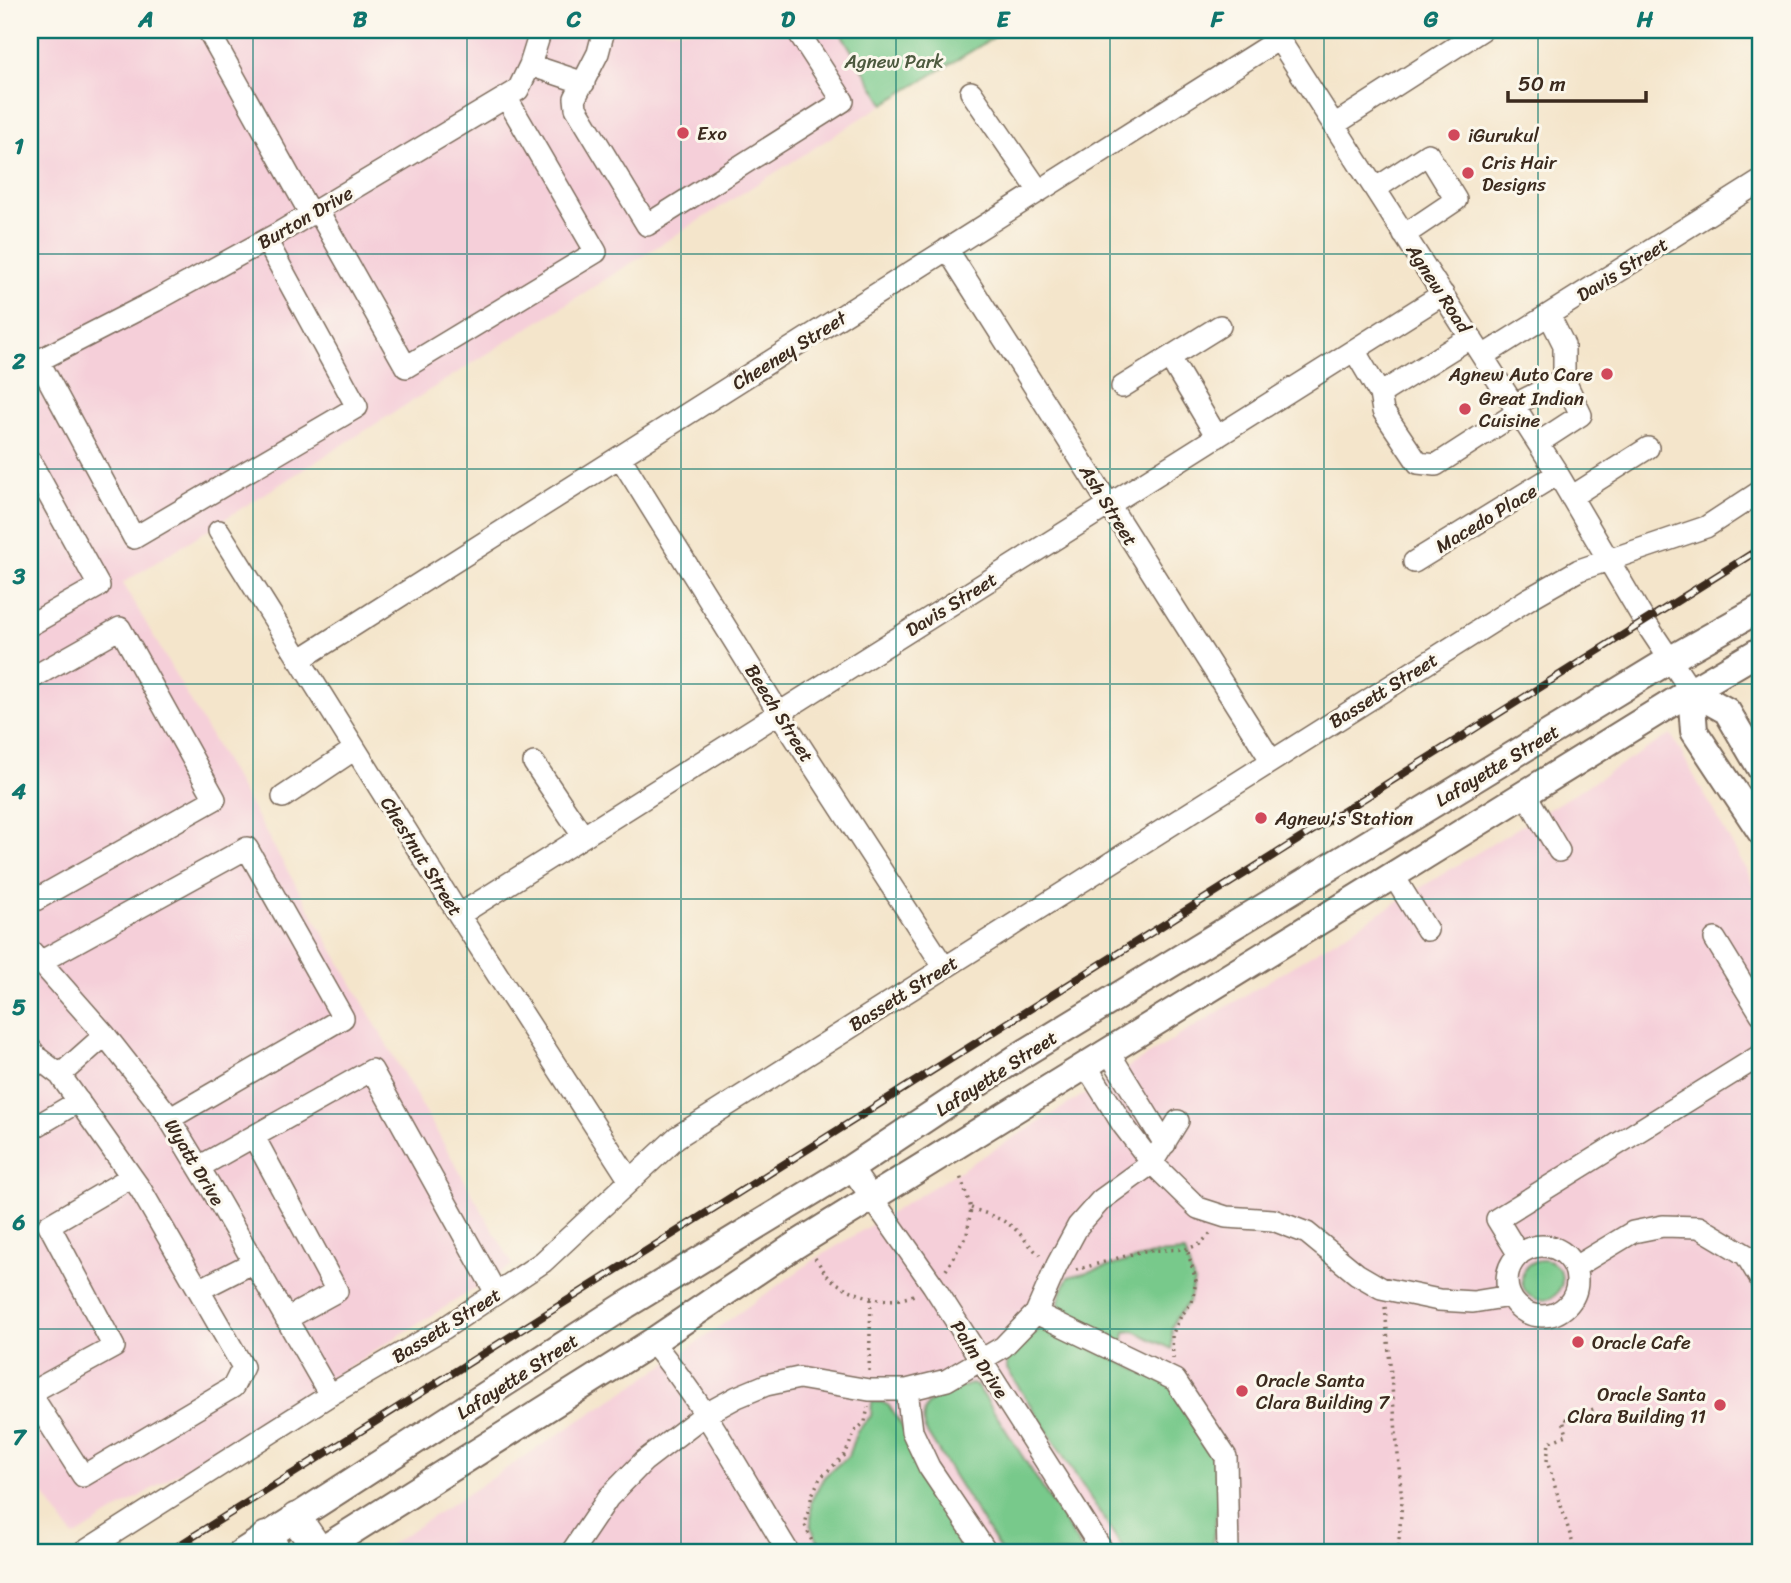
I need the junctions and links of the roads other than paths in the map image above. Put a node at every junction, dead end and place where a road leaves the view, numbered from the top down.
1 (208, 30) edge
2 (541, 30) edge
3 (604, 30) edge
4 (797, 30) edge
5 (1482, 30) edge
6 (1276, 34) edge
7 (530, 65) junction
8 (584, 83) junction
9 (971, 92) dead end
10 (506, 97) junction
11 (1334, 125) junction
12 (1761, 181) edge
13 (1375, 189) junction
14 (1039, 191) junction
15 (315, 213) junction
16 (1404, 235) junction
17 (266, 240) junction
18 (947, 250) junction
19 (1443, 294) junction
20 (1549, 315) junction
21 (1220, 326) dead end
22 (1471, 337) junction
23 (1354, 350) junction
24 (1483, 356) junction
25 (1170, 358) junction
26 (34, 363) edge
27 (1564, 379) junction
28 (1122, 387) dead end
29 (1380, 394) junction
30 (1516, 408) junction
31 (1217, 437) junction
32 (1538, 443) junction
33 (1648, 448) dead end
34 (620, 457) junction
35 (30, 461) edge
36 (1557, 474) junction
37 (1761, 491) edge
38 (1571, 497) junction
39 (1109, 505) junction
40 (219, 531) dead end
41 (1608, 560) junction
42 (1414, 562) dead end
43 (1761, 608) edge
44 (30, 625) edge
45 (1761, 650) edge
46 (1671, 659) junction
47 (299, 660) junction
48 (30, 679) edge
49 (1691, 691) junction
50 (779, 713) junction
51 (355, 749) junction
52 (1271, 760) junction
53 (534, 763) dead end
54 (1761, 769) edge
55 (1525, 793) junction
56 (283, 797) dead end
57 (1761, 832) edge
58 (583, 836) junction
59 (1559, 851) dead end
60 (1393, 875) junction
61 (30, 903) edge
62 (459, 915) junction
63 (1427, 930) dead end
64 (1715, 939) dead end
65 (35, 956) edge
66 (944, 967) junction
67 (1761, 1014) edge
68 (105, 1035) junction
69 (1761, 1055) edge
70 (32, 1056) edge
71 (1097, 1057) junction
72 (60, 1075) junction
73 (79, 1101) junction
74 (169, 1119) junction
75 (1178, 1121) dead end
76 (30, 1130) edge
77 (254, 1137) junction
78 (1165, 1144) junction
79 (1153, 1163) junction
80 (199, 1167) junction
81 (851, 1168) junction
82 (131, 1177) junction
83 (629, 1179) junction
84 (873, 1197) junction
85 (1519, 1255) junction
86 (254, 1262) junction
87 (1575, 1267) junction
88 (1761, 1280) edge
89 (199, 1290) junction
90 (496, 1293) junction
91 (1510, 1296) junction
92 (1036, 1313) junction
93 (286, 1319) junction
94 (652, 1342) junction
95 (981, 1360) junction
96 (907, 1390) junction
97 (30, 1393) edge
98 (330, 1395) junction
99 (704, 1415) junction
100 (296, 1518) junction
101 (272, 1545) edge
102 (82, 1553) edge
103 (241, 1553) edge
104 (319, 1553) edge
105 (571, 1553) edge
106 (789, 1553) edge
107 (987, 1553) edge
108 (1104, 1553) edge
109 (1228, 1553) edge

1 - 15 street
2 - 7 street, Burton Drive
3 - 8 street
4 - 8 street
5 - 11 street
6 - 11 street, Agnew Road
6 - 14 street, Cheeney Street
7 - 8 street
7 - 10 street, Burton Drive
9 - 14 street
10 - 15 street, Burton Drive
10 - 15 street
11 - 13 street, Agnew Road
12 - 20 street, Davis Street
13 - 16 street, Agnew Road
13 - 16 street
14 - 18 street, Cheeney Street
15 - 17 street, Burton Drive
16 - 19 street, Agnew Road
17 - 26 street, Burton Drive
17 - 26 street
18 - 34 street, Cheeney Street
18 - 39 street, Ash Street
19 - 22 street, Agnew Road
19 - 23 street, Davis Street
20 - 24 street, Davis Street
20 - 27 street
21 - 25 street
22 - 24 street, Agnew Road
22 - 29 street
23 - 29 street
23 - 31 street, Davis Street
24 - 30 street, Agnew Road
25 - 28 street
25 - 31 street
27 - 30 street
27 - 32 street
29 - 30 street
30 - 32 street, Agnew Road
31 - 39 street, Davis Street
32 - 36 street, Agnew Road
33 - 38 street
34 - 47 street, Cheeney Street
34 - 50 street, Beech Street
35 - 44 street
36 - 38 street, Agnew Road
36 - 42 street, Macedo Place
37 - 41 street, Bassett Street
38 - 41 street, Agnew Road
39 - 50 street, Davis Street
39 - 52 street, Ash Street
40 - 47 street, Chestnut Street
41 - 46 street, Agnew Road
41 - 52 street, Bassett Street
43 - 46 main road, Lafayette Street
45 - 49 main road, Lafayette Street
46 - 49 street, Agnew Road
46 - 81 main road, Lafayette Street
47 - 51 street, Chestnut Street
48 - 61 street
49 - 54 main road, Agnew Road
49 - 55 main road, Lafayette Street
49 - 57 main road, Agnew Road
50 - 58 street, Davis Street
50 - 66 street, Beech Street
51 - 56 street
51 - 62 street, Chestnut Street
52 - 66 street, Bassett Street
53 - 58 street
55 - 59 street
55 - 60 main road, Lafayette Street
58 - 62 street, Davis Street
60 - 63 street
60 - 71 main road, Lafayette Street
62 - 83 street, Chestnut Street
64 - 67 street
65 - 68 street, Wyatt Drive
65 - 74 street
66 - 83 street, Bassett Street
68 - 72 street
68 - 74 street, Wyatt Drive
69 - 85 street
70 - 72 street
71 - 78 street
71 - 79 street
71 - 84 main road, Lafayette Street
72 - 73 street
73 - 76 street
73 - 82 street
74 - 80 street, Wyatt Drive
75 - 78 street
77 - 80 street
77 - 90 street
77 - 93 street
78 - 79 street
79 - 91 street
79 - 92 street
80 - 86 street, Wyatt Drive
81 - 84 street, Palm Drive
81 - 100 main road, Lafayette Street
82 - 89 street
82 - 97 street
83 - 90 street, Bassett Street
84 - 94 main road, Lafayette Street
84 - 95 street, Palm Drive
85 - 87 street
85 - 91 street
86 - 89 street
86 - 93 street, Wyatt Drive
87 - 88 street
87 - 91 street
89 - 97 street
90 - 98 street, Bassett Street
92 - 95 street
92 - 109 street
93 - 98 street, Wyatt Drive
94 - 99 street
94 - 104 main road, Lafayette Street
95 - 96 street
95 - 108 street, Palm Drive
96 - 99 street
96 - 107 street
98 - 102 street, Bassett Street
99 - 105 street
99 - 106 street
100 - 101 main road, Lafayette Street
100 - 104 highway
101 - 103 main road, Lafayette Street

